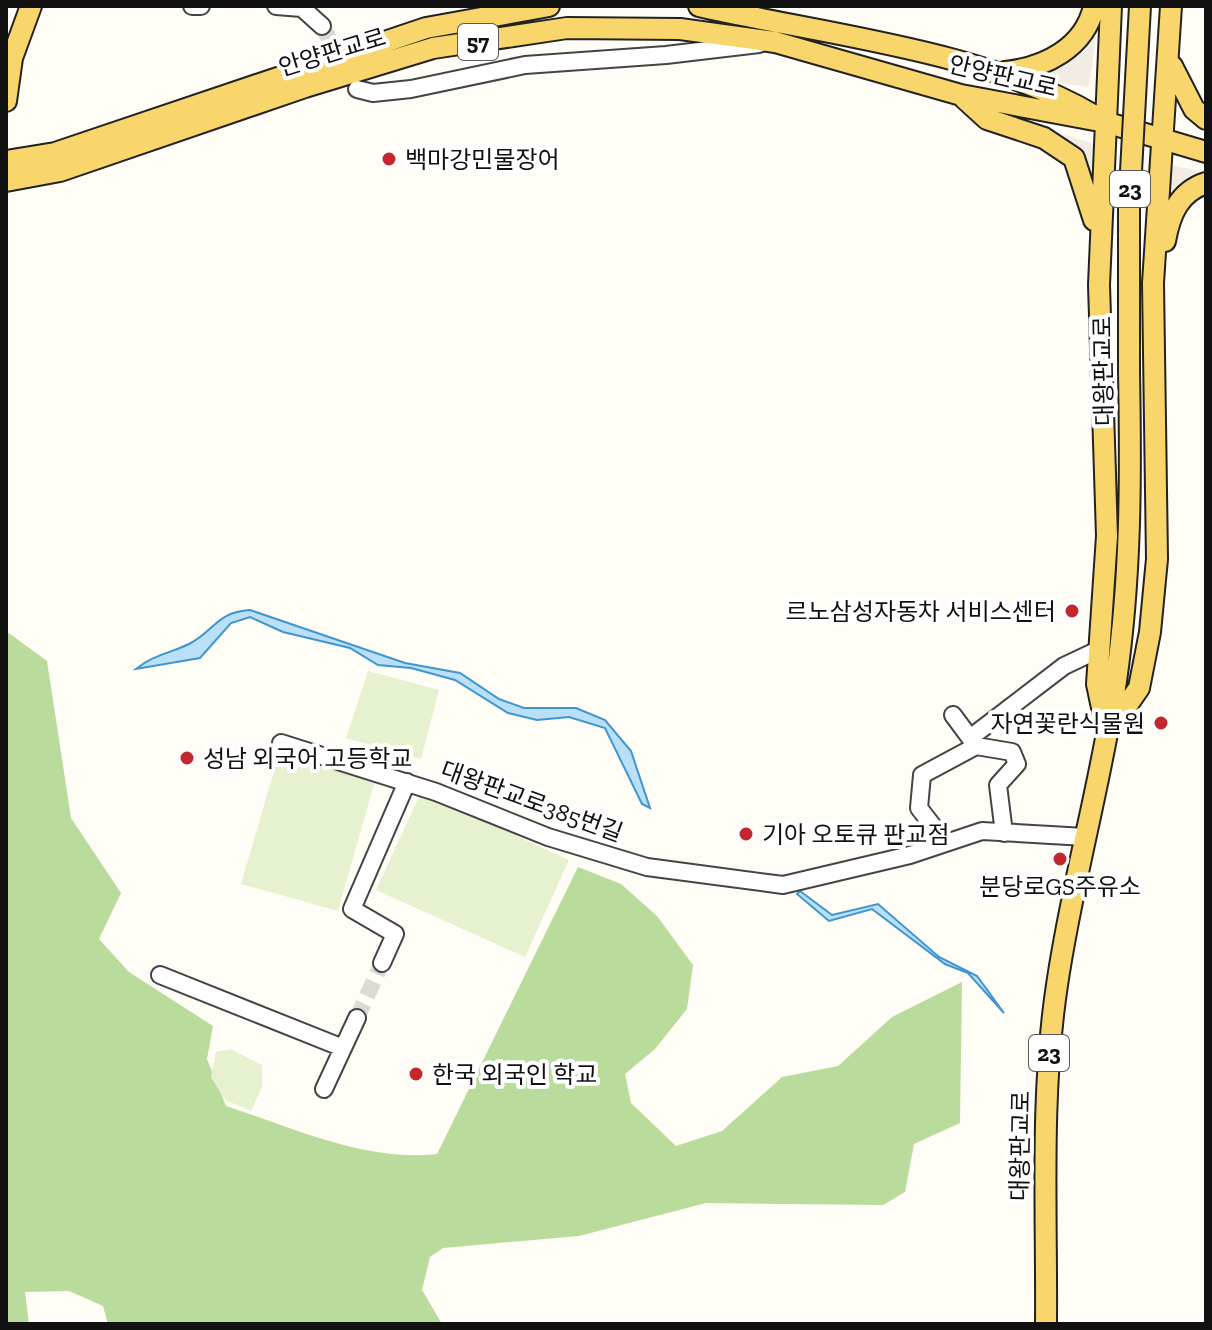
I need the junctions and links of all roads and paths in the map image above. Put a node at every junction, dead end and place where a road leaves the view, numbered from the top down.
1 (31, 6) edge
2 (192, 6) edge
3 (201, 6) edge
4 (276, 6) edge
5 (321, 6) edge
6 (549, 6) edge
7 (699, 6) edge
8 (734, 6) edge
9 (1094, 6) edge
10 (1111, 6) edge
11 (1140, 6) edge
12 (1171, 6) edge
13 (754, 19) junction
14 (775, 42) junction
15 (1169, 58) junction
16 (1000, 73) junction
17 (357, 89) dead end
18 (961, 95) junction
19 (6, 101) edge
20 (1206, 119) edge
21 (1105, 122) junction
22 (1165, 140) junction
23 (1206, 152) edge
24 (6, 161) edge
25 (6, 181) edge
26 (1206, 183) edge
27 (1153, 283) junction
28 (1099, 285) junction
29 (1100, 649) junction
30 (953, 715) dead end
31 (1107, 734) junction
32 (973, 742) junction
33 (281, 743) dead end
34 (407, 782) junction
35 (1004, 833) junction
36 (1085, 837) junction
37 (946, 843) junction
38 (382, 963) tunnel mouth
39 (160, 975) dead end
40 (357, 1018) tunnel mouth
41 (343, 1048) junction
42 (324, 1089) dead end
43 (1046, 1324) edge

1 - 19 main road
2 - 3 street
4 - 5 street
6 - 24 main road, 안양판교로 / 57
7 - 13 main road, 안양판교로 / 57
8 - 13 street
9 - 16 main road, 57
10 - 21 main road, 대왕판교로
11 - 31 main road, 대왕판교로 / 23, bridge
12 - 15 main road, 대왕판교로
13 - 16 main road, 안양판교로 / 57
14 - 17 street
14 - 18 main road, 안양판교로 / 57
14 - 25 main road, 안양판교로 / 57
15 - 20 main road
15 - 22 main road, 대왕판교로
16 - 21 main road, 안양판교로 / 57
18 - 21 main road, 안양판교로 / 57
18 - 28 main road
21 - 22 main road, 안양판교로 / 57
21 - 28 main road, 대왕판교로 / 23
22 - 23 main road, 안양판교로
22 - 27 main road, 대왕판교로
26 - 27 main road
27 - 31 main road, 대왕판교로
28 - 29 main road, 대왕판교로
29 - 31 main road, 대왕판교로
29 - 32 street
30 - 32 street
31 - 36 main road, 대왕판교로 / 23
32 - 35 street
32 - 37 street
33 - 34 street, 대왕판교로385번길
34 - 37 street, 대왕판교로385번길
34 - 38 street
35 - 36 street, 대왕판교로385번길
35 - 37 street, 대왕판교로385번길
36 - 43 main road, 대왕판교로 / 23
39 - 41 street
40 - 41 street
41 - 42 street

